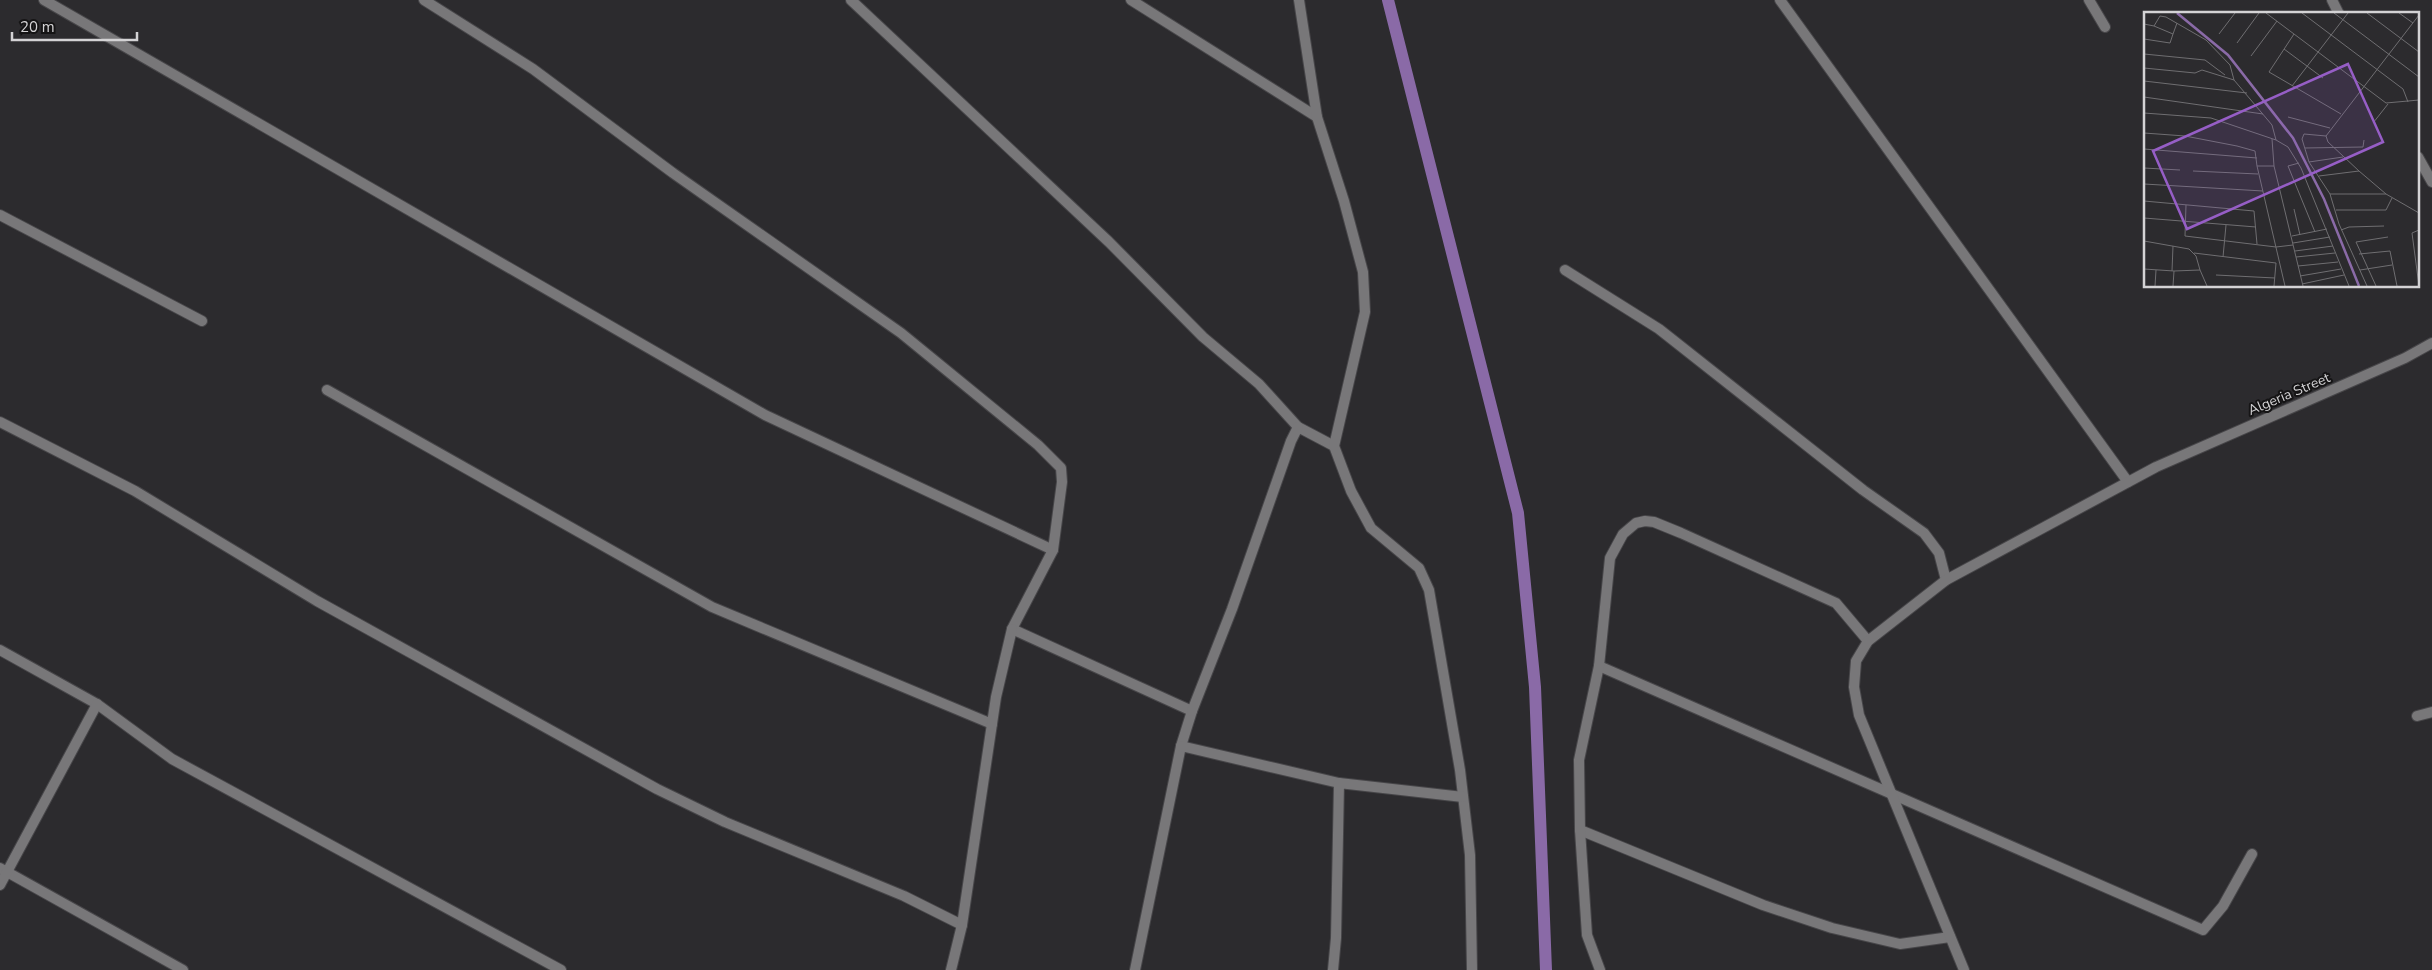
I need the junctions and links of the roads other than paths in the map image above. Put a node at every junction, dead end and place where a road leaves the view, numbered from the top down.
1 (44, 0) edge
2 (424, 0) edge
3 (851, 0) edge
4 (1131, 0) edge
5 (1299, 0) edge
6 (1780, 0) edge
7 (2089, 0) edge
8 (2332, 0) edge
9 (2338, 12) edge
10 (2105, 27) dead end
11 (1317, 117) junction
12 (2420, 161) edge
13 (2432, 182) edge
14 (0, 215) edge
15 (1565, 270) dead end
16 (202, 321) dead end
17 (2432, 343) edge
18 (327, 390) dead end
19 (0, 422) edge
20 (1298, 427) junction
21 (1334, 446) junction
22 (2128, 482) junction
23 (1053, 550) junction
24 (1946, 580) junction
25 (1012, 629) junction
26 (1868, 641) junction
27 (0, 650) edge
28 (1599, 666) junction
29 (97, 704) junction
30 (1192, 711) junction
31 (2432, 712) edge
32 (2417, 716) dead end
33 (992, 724) junction
34 (1181, 746) junction
35 (1339, 783) junction
36 (1893, 796) junction
37 (1463, 797) junction
38 (1580, 830) junction
39 (2252, 854) dead end
40 (4, 870) edge
41 (0, 885) edge
42 (962, 925) junction
43 (1950, 937) junction
44 (183, 970) edge
45 (561, 970) edge
46 (951, 970) edge
47 (1135, 970) edge
48 (1333, 970) edge
49 (1472, 970) edge
50 (1600, 970) edge
51 (1964, 970) edge

1 - 23 street
2 - 23 street
3 - 20 street
4 - 11 street
5 - 11 street
6 - 22 street
7 - 10 street
8 - 9 street
11 - 21 street
12 - 13 street
14 - 16 street
15 - 24 street
17 - 22 street, Algeria Street
18 - 33 street
19 - 42 street
20 - 21 street
20 - 30 street
21 - 37 street
22 - 24 street, Algeria Street
23 - 25 street
24 - 26 street, Algeria Street
25 - 30 street
25 - 33 street
26 - 28 street
26 - 36 street
27 - 29 street
28 - 36 street
28 - 38 street
29 - 40 street
29 - 45 street
30 - 34 street
31 - 32 street
33 - 42 street
34 - 35 street
34 - 47 street
35 - 37 street
35 - 48 street
36 - 39 street
36 - 43 street
37 - 49 street
38 - 43 street
38 - 50 street
40 - 41 street
40 - 44 street
42 - 46 street
43 - 51 street

